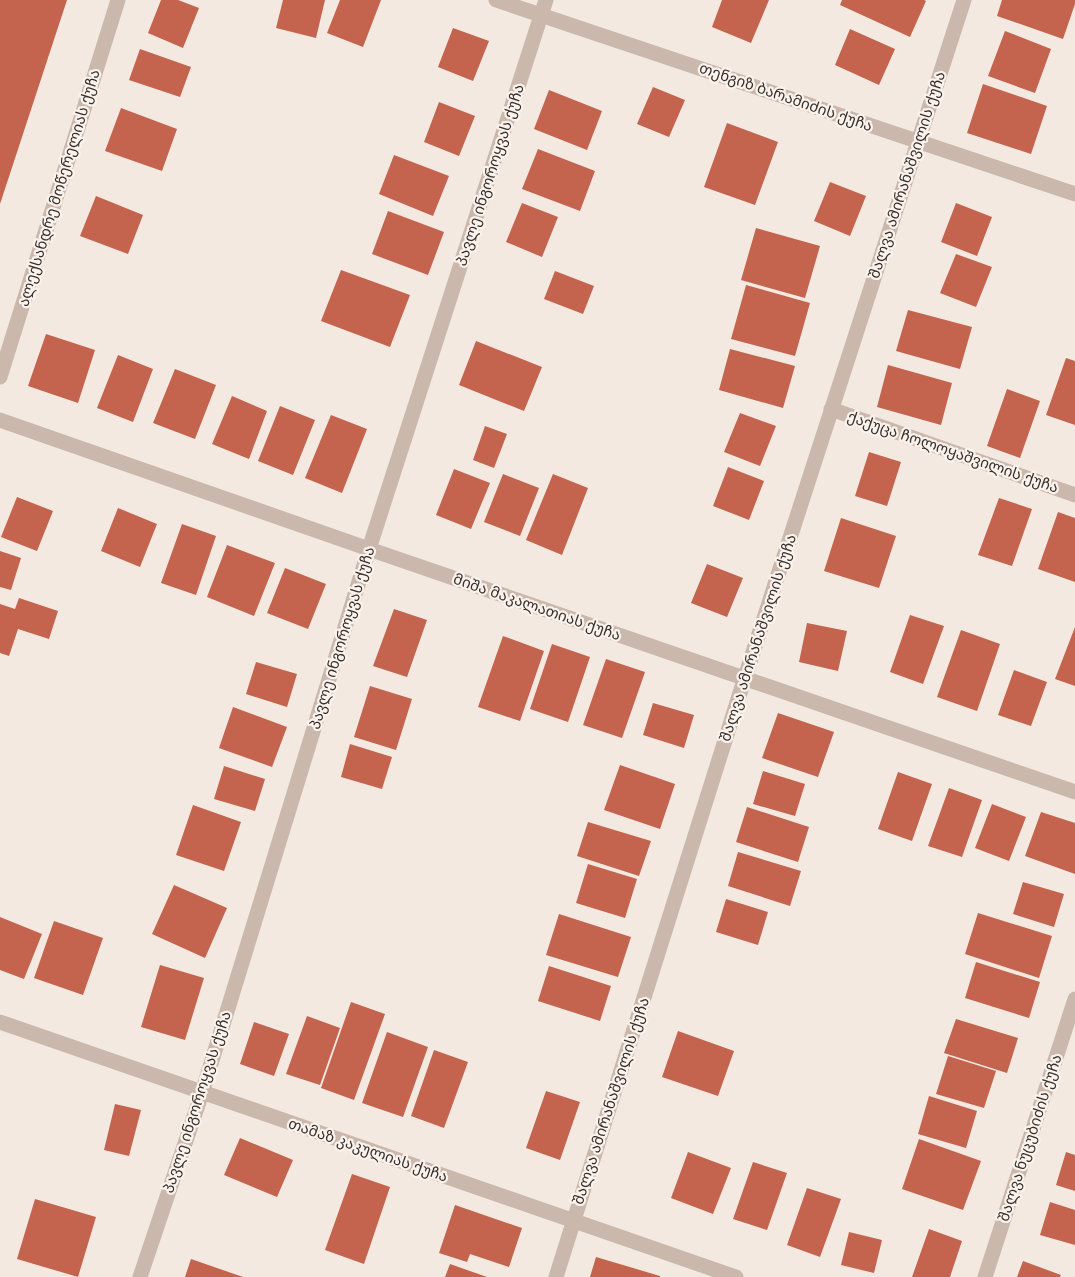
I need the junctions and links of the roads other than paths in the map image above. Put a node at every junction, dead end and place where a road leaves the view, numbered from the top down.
1 (118, 0) edge
2 (496, 0) edge
3 (964, 0) edge
4 (543, 8) edge
5 (918, 142) junction
6 (1075, 194) edge
7 (0, 377) edge
8 (831, 409) junction
9 (0, 420) edge
10 (1075, 495) edge
11 (369, 549) junction
12 (745, 677) junction
13 (1075, 792) edge
14 (1075, 999) edge
15 (0, 1022) edge
16 (202, 1093) junction
17 (573, 1220) junction
18 (140, 1277) edge
19 (556, 1277) edge
20 (736, 1277) edge
21 (985, 1277) edge

1 - 7 street, ალექსანდრე მოწერელიას ქუჩა
2 - 4 street, თენგიზ ბარამიძის ქუჩა
3 - 5 street, შალვა ამირანაშვილის ქუჩა
4 - 5 street, თენგიზ ბარამიძის ქუჩა
4 - 11 street, პავლე ინგოროყვას ქუჩა
5 - 6 street, თენგიზ ბარამიძის ქუჩა
5 - 8 street, შალვა ამირანაშვილის ქუჩა
8 - 10 street, ქაქუცა ჩოლოყაშვილის ქუჩა
8 - 12 street, შალვა ამირანაშვილის ქუჩა
9 - 11 street, მიშა მაკალათიას ქუჩა
11 - 12 street, მიშა მაკალათიას ქუჩა
11 - 16 street, პავლე ინგოროყვას ქუჩა
12 - 13 street, მიშა მაკალათიას ქუჩა
12 - 17 street, შალვა ამირანაშვილის ქუჩა
14 - 21 street, შალვა ნუცუბიძის ქუჩა
15 - 16 street, თამაზ კაკულიას ქუჩა
16 - 17 street, თამაზ კაკულიას ქუჩა
16 - 18 street, პავლე ინგოროყვას ქუჩა
17 - 19 street, შალვა ამირანაშვილის ქუჩა
17 - 20 street, თამაზ კაკულიას ქუჩა

